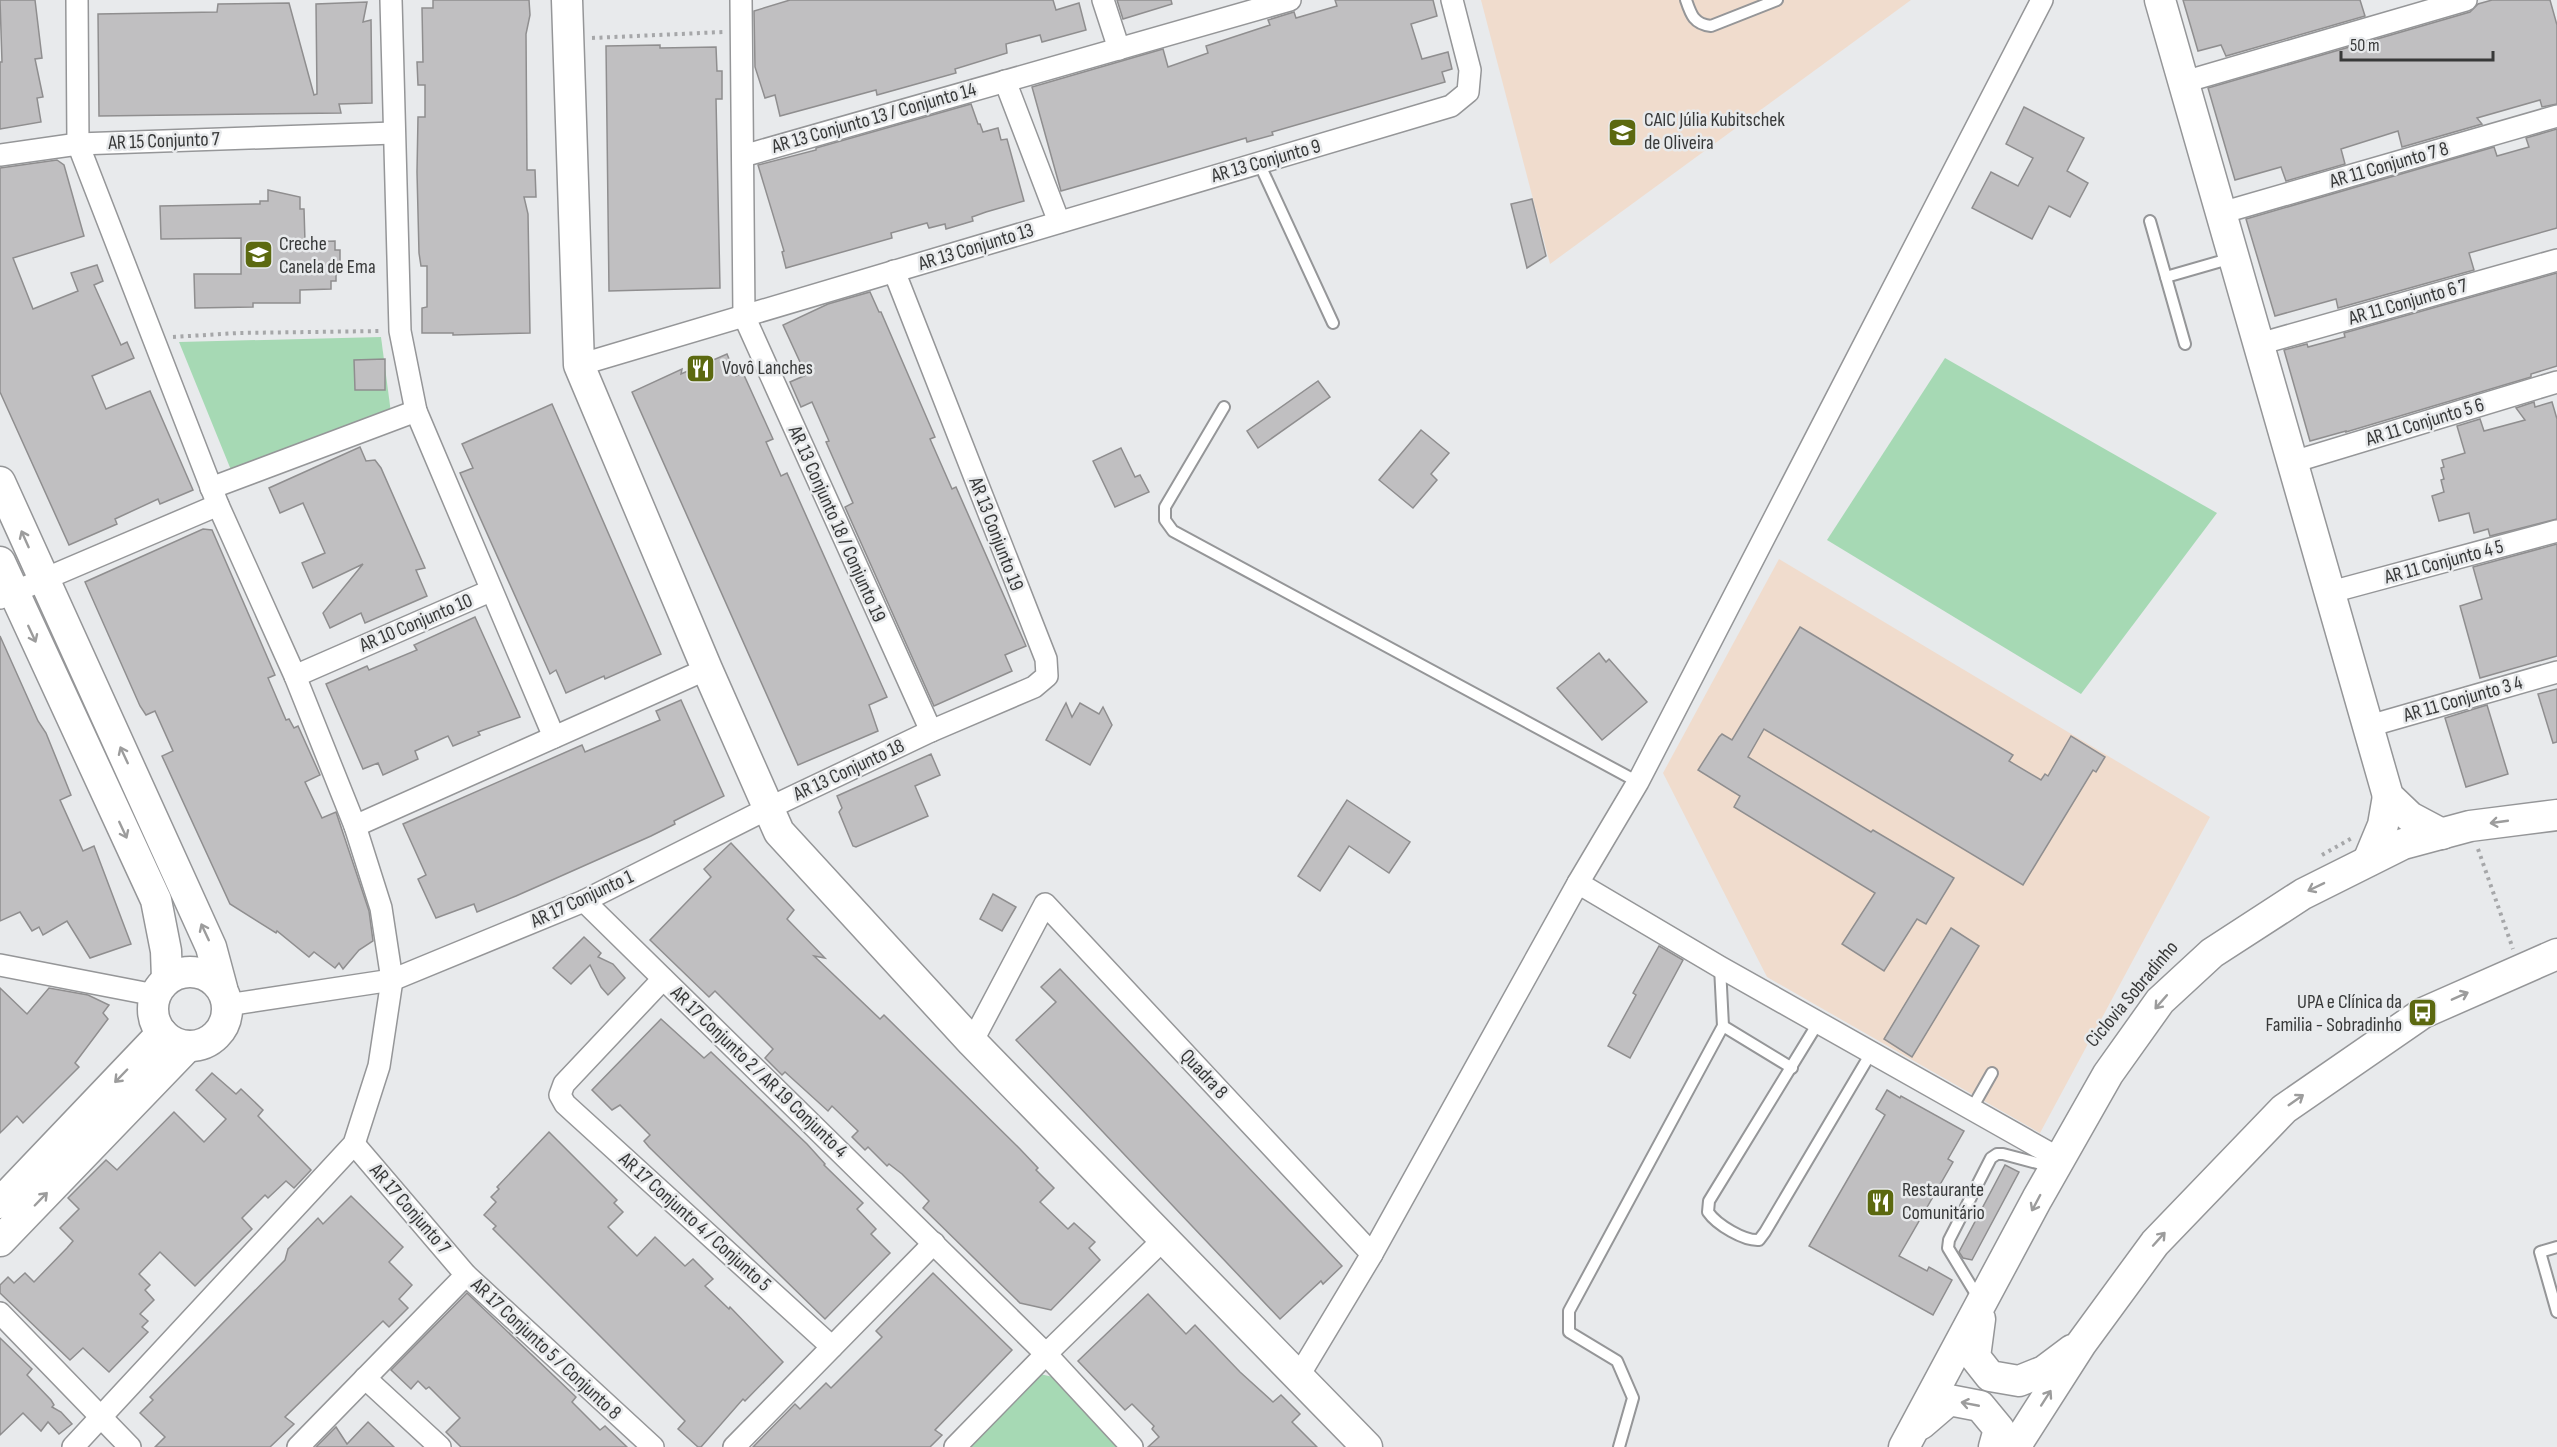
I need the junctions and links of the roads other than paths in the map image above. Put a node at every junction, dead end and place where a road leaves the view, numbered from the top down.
1 (77, 0) edge
2 (391, 0) edge
3 (567, 0) edge
4 (741, 0) edge
5 (1103, 0) edge
6 (1290, 0) edge
7 (1452, 0) edge
8 (1686, 0) edge
9 (1777, 0) edge
10 (2042, 0) edge
11 (2160, 0) edge
12 (2466, 0) edge
13 (1257, 4) edge
14 (1119, 49) junction
15 (1005, 81) junction
16 (2184, 82) junction
17 (2557, 117) edge
18 (394, 133) junction
19 (78, 144) junction
20 (0, 155) edge
21 (743, 156) junction
22 (1259, 163) junction
23 (2221, 213) junction
24 (2150, 221) dead end
25 (1059, 222) junction
26 (2234, 258) junction
27 (2557, 260) edge
28 (894, 271) junction
29 (2166, 277) junction
30 (744, 316) junction
31 (1334, 323) dead end
32 (2185, 344) dead end
33 (2259, 344) junction
34 (579, 365) junction
35 (2557, 382) edge
36 (1224, 407) dead end
37 (416, 411) junction
38 (2293, 462) junction
39 (0, 482) edge
40 (215, 496) junction
41 (2557, 531) edge
42 (0, 562) edge
43 (44, 581) junction
44 (490, 591) junction
45 (2331, 592) junction
46 (6, 595) edge
47 (706, 669) junction
48 (2557, 672) edge
49 (295, 676) junction
50 (2369, 726) junction
51 (931, 732) junction
52 (554, 737) junction
53 (1638, 782) junction
54 (767, 808) junction
55 (2386, 810) junction
56 (2557, 815) edge
57 (355, 826) junction
58 (2456, 830) junction
59 (2368, 861) junction
60 (1578, 883) junction
61 (584, 901) junction
62 (2557, 954) edge
63 (0, 965) edge
64 (1719, 967) junction
65 (663, 979) junction
66 (392, 980) junction
67 (161, 987) junction
68 (225, 997) junction
69 (1818, 1023) junction
70 (1723, 1026) junction
71 (175, 1040) junction
72 (972, 1042) junction
73 (1871, 1053) junction
74 (1792, 1068) junction
75 (1992, 1073) dead end
76 (1971, 1110) junction
77 (354, 1144) junction
78 (2058, 1163) junction
79 (0, 1203) edge
80 (1164, 1239) junction
81 (0, 1241) edge
82 (934, 1243) junction
83 (2557, 1247) edge
84 (1372, 1254) junction
85 (466, 1275) junction
86 (1982, 1304) junction
87 (2557, 1312) edge
88 (0, 1314) edge
89 (2081, 1344) junction
90 (832, 1347) junction
91 (1046, 1354) junction
92 (1298, 1377) junction
93 (365, 1378) junction
94 (100, 1419) junction
95 (1909, 1438) edge
96 (73, 1447) edge
97 (130, 1447) edge
98 (298, 1447) edge
99 (440, 1447) edge
100 (653, 1447) edge
101 (734, 1447) edge
102 (956, 1447) edge
103 (1132, 1447) edge
104 (1367, 1447) edge
105 (1619, 1447) edge
106 (1994, 1447) edge
107 (2015, 1447) edge

1 - 19 street
2 - 18 street
3 - 34 street
4 - 21 street
5 - 14 street
6 - 13 street, AR 13 Conjunto 13 / Conjunto 14
7 - 22 street, AR 13 Conjunto 9
8 - 9 lane
10 - 53 street
11 - 16 street
12 - 16 street
13 - 14 street, AR 13 Conjunto 13 / Conjunto 14
14 - 15 street, AR 13 Conjunto 13 / Conjunto 14
15 - 21 street, AR 13 Conjunto 13 / Conjunto 14
15 - 25 street
16 - 23 street
17 - 23 street, AR 11 Conjunto 7 8
18 - 19 street, AR 15 Conjunto 7
18 - 37 street
19 - 20 street, AR 15 Conjunto 7
19 - 40 street
21 - 30 street
22 - 25 street, AR 13 Conjunto 9
22 - 31 lane
23 - 26 street
24 - 29 lane
25 - 28 street, AR 13 Conjunto 13
26 - 29 lane
26 - 33 street
27 - 33 street, AR 11 Conjunto 6 7
28 - 30 street, AR 13 Conjunto 13
28 - 51 street, AR 13 Conjunto 19
29 - 32 lane
30 - 34 street, AR 13 Conjunto 13
30 - 51 street, AR 13 Conjunto 18 / Conjunto 19
33 - 38 street
34 - 47 street
35 - 38 street, AR 11 Conjunto 5 6
36 - 53 lane
37 - 40 street
37 - 44 street
38 - 45 street
43 -> 39 street
40 - 43 street
40 - 49 street
41 - 45 street, AR 11 Conjunto 4 5
42 - 46 street
43 - 46 street
68 -> 43 street
44 - 49 street, AR 10 Conjunto 10
44 - 52 street, AR 10 Conjunto 10
45 - 50 street
46 -> 67 street
47 - 52 street
47 - 54 street
48 - 50 street, AR 11 Conjunto 3 4
49 - 57 street
50 - 55 street
51 - 54 street, AR 13 Conjunto 18
52 - 57 street
53 - 60 street
54 - 61 street, AR 17 Conjunto 1
54 - 72 street
55 - 58 street
55 - 59 street
56 -> 58 street
57 - 66 street
58 - 59 street
59 -> 78 street
60 - 64 street
60 - 84 street
61 - 65 street, AR 17 Conjunto 2 / AR 19 Conjunto 4
61 - 66 street, AR 17 Conjunto 1
89 -> 62 street
63 - 67 street
64 - 69 street
64 - 70 lane
65 - 82 street, AR 17 Conjunto 2 / AR 19 Conjunto 4
65 - 90 street, AR 17 Conjunto 4 / Conjunto 5
66 - 68 street, AR 17 Conjunto 1
66 - 77 street
67 - 68 street
67 - 71 street
68 - 71 street
69 - 73 street
69 - 74 lane
70 - 74 lane
70 - 105 lane
71 -> 79 street
81 -> 71 street
72 - 80 street
72 - 84 street, Quadra 8
73 - 74 lane
73 - 76 street
75 - 76 lane
76 - 78 street
77 - 85 street, AR 17 Conjunto 7
77 - 94 street
78 -> 86 street
78 - 86 lane
80 - 91 street
80 - 92 street
82 - 90 street
82 - 91 street, AR 17 Conjunto 2 / AR 19 Conjunto 4
83 - 87 lane
84 - 92 street
85 - 93 street
85 - 100 street, AR 17 Conjunto 5 / Conjunto 8
86 - 89 street
86 - 95 street
88 - 94 street
107 -> 89 street
90 - 101 street
91 - 102 street
91 - 103 street, AR 17 Conjunto 2 / AR 19 Conjunto 4
92 - 104 street
93 - 98 street
93 - 99 street
94 - 96 street
94 - 97 street
106 -> 95 street

